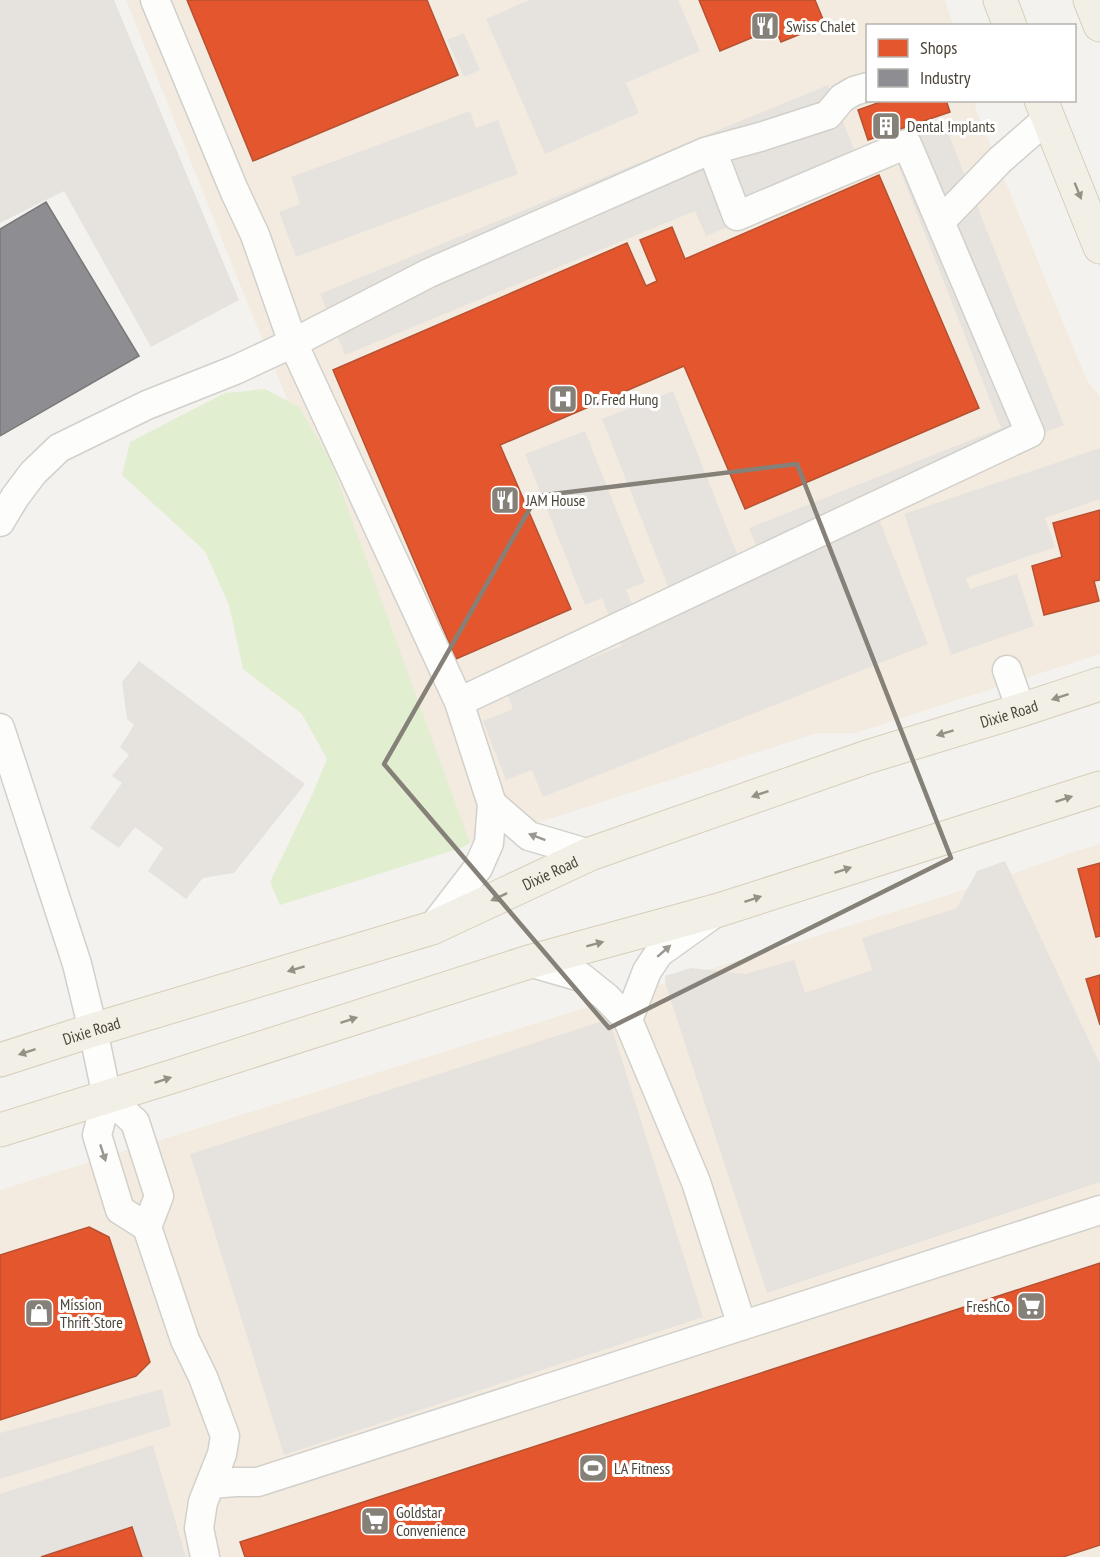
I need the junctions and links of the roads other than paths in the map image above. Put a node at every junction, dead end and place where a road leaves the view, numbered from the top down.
1 (155, 0) edge
2 (1000, 0) edge
3 (1090, 0) edge
4 (1009, 24) edge
5 (1100, 25) edge
6 (866, 87) edge
7 (1045, 109) edge
8 (712, 150) junction
9 (940, 221) junction
10 (1100, 247) edge
11 (293, 343) junction
12 (0, 522) edge
13 (1007, 670) dead end
14 (1100, 684) edge
15 (459, 702) junction
16 (1021, 710) junction
17 (0, 728) edge
18 (1100, 788) edge
19 (492, 804) junction
20 (590, 854) junction
21 (719, 910) junction
22 (432, 928) junction
23 (529, 962) junction
24 (628, 1020) junction
25 (93, 1030) junction
26 (0, 1060) edge
27 (107, 1097) junction
28 (0, 1130) edge
29 (1100, 1210) edge
30 (147, 1227) junction
31 (741, 1326) junction
32 (210, 1484) junction
33 (205, 1557) edge

1 - 11 street
2 - 4 main road
3 - 5 main road
6 - 8 street
7 - 9 street
7 -> 10 main road
8 - 9 street
8 - 11 street
9 - 15 street
11 - 12 street
11 - 15 street
13 - 16 street
14 -> 16 main road, Dixie Road
15 - 19 street
16 -> 20 main road, Dixie Road
17 - 25 street
21 -> 18 main road
20 -> 19 street
19 - 22 street
20 -> 22 main road, Dixie Road
23 -> 21 main road
24 -> 21 street
22 -> 25 main road, Dixie Road
23 - 24 street
27 -> 23 main road
24 - 31 street
25 -> 26 main road, Dixie Road
25 - 27 street
27 - 28 main road
27 - 30 street
27 -> 30 street
29 - 31 street
30 - 32 street
31 - 32 street
32 - 33 street

